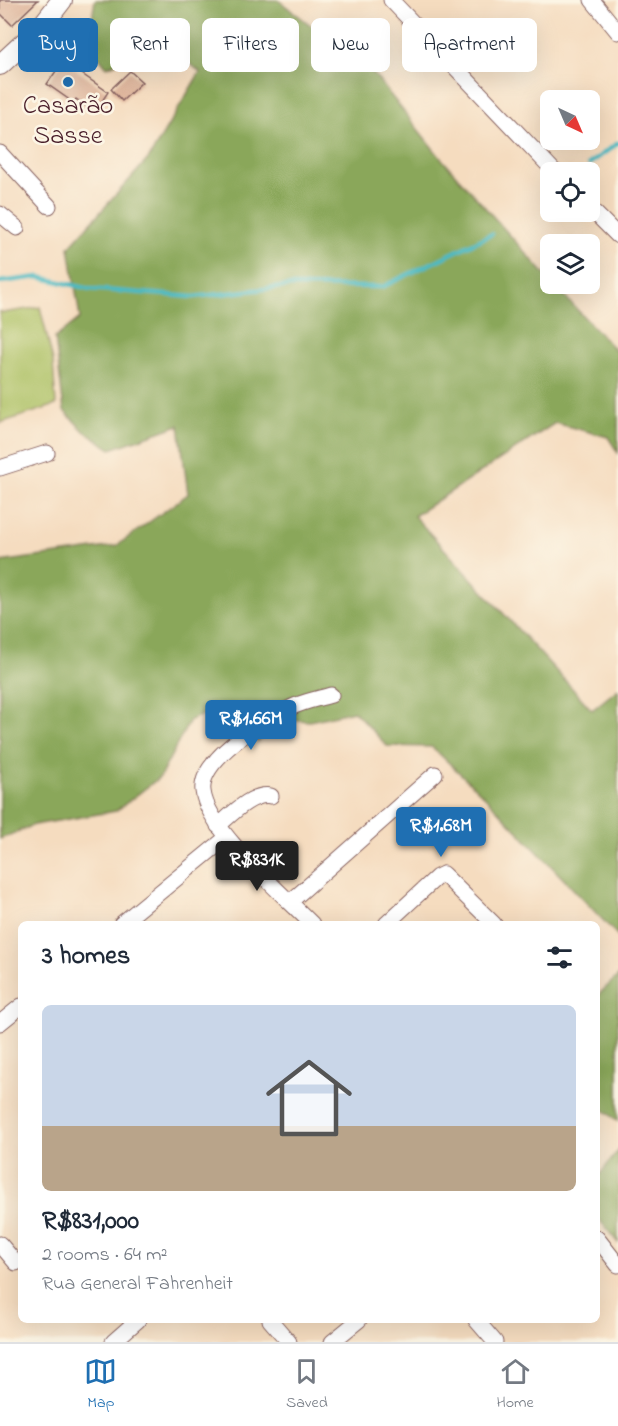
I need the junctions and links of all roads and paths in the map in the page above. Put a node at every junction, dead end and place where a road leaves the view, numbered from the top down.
1 (62, 0) edge
2 (391, 0) edge
3 (592, 0) edge
4 (618, 32) edge
5 (0, 65) edge
6 (0, 153) edge
7 (545, 162) edge
8 (48, 206) dead end
9 (0, 214) edge
10 (600, 218) edge
11 (17, 228) dead end
12 (618, 236) edge
13 (47, 453) dead end
14 (0, 468) edge
15 (331, 694) dead end
16 (435, 774) dead end
17 (271, 796) dead end
18 (222, 832) junction
19 (290, 902) junction
20 (124, 921) edge
21 (309, 921) edge
22 (389, 921) edge
23 (491, 921) edge
24 (18, 1008) edge
25 (3, 1016) edge
26 (600, 1242) edge
27 (0, 1244) edge
28 (16, 1263) dead end
29 (618, 1265) edge
30 (135, 1323) edge
31 (273, 1323) edge
32 (355, 1323) edge
33 (479, 1323) edge
34 (113, 1342) edge
35 (289, 1342) edge
36 (332, 1342) edge
37 (495, 1342) edge

1 - 5 main road
2 - 7 street
3 - 4 street
6 - 8 street
9 - 11 street
10 - 12 street
13 - 14 street
15 - 18 street
16 - 19 street
17 - 18 street
18 - 19 street
18 - 20 street
19 - 21 street
22 - 23 street
24 - 25 street
26 - 29 street
27 - 28 street
30 - 34 street
31 - 35 street
32 - 36 street
33 - 37 street

